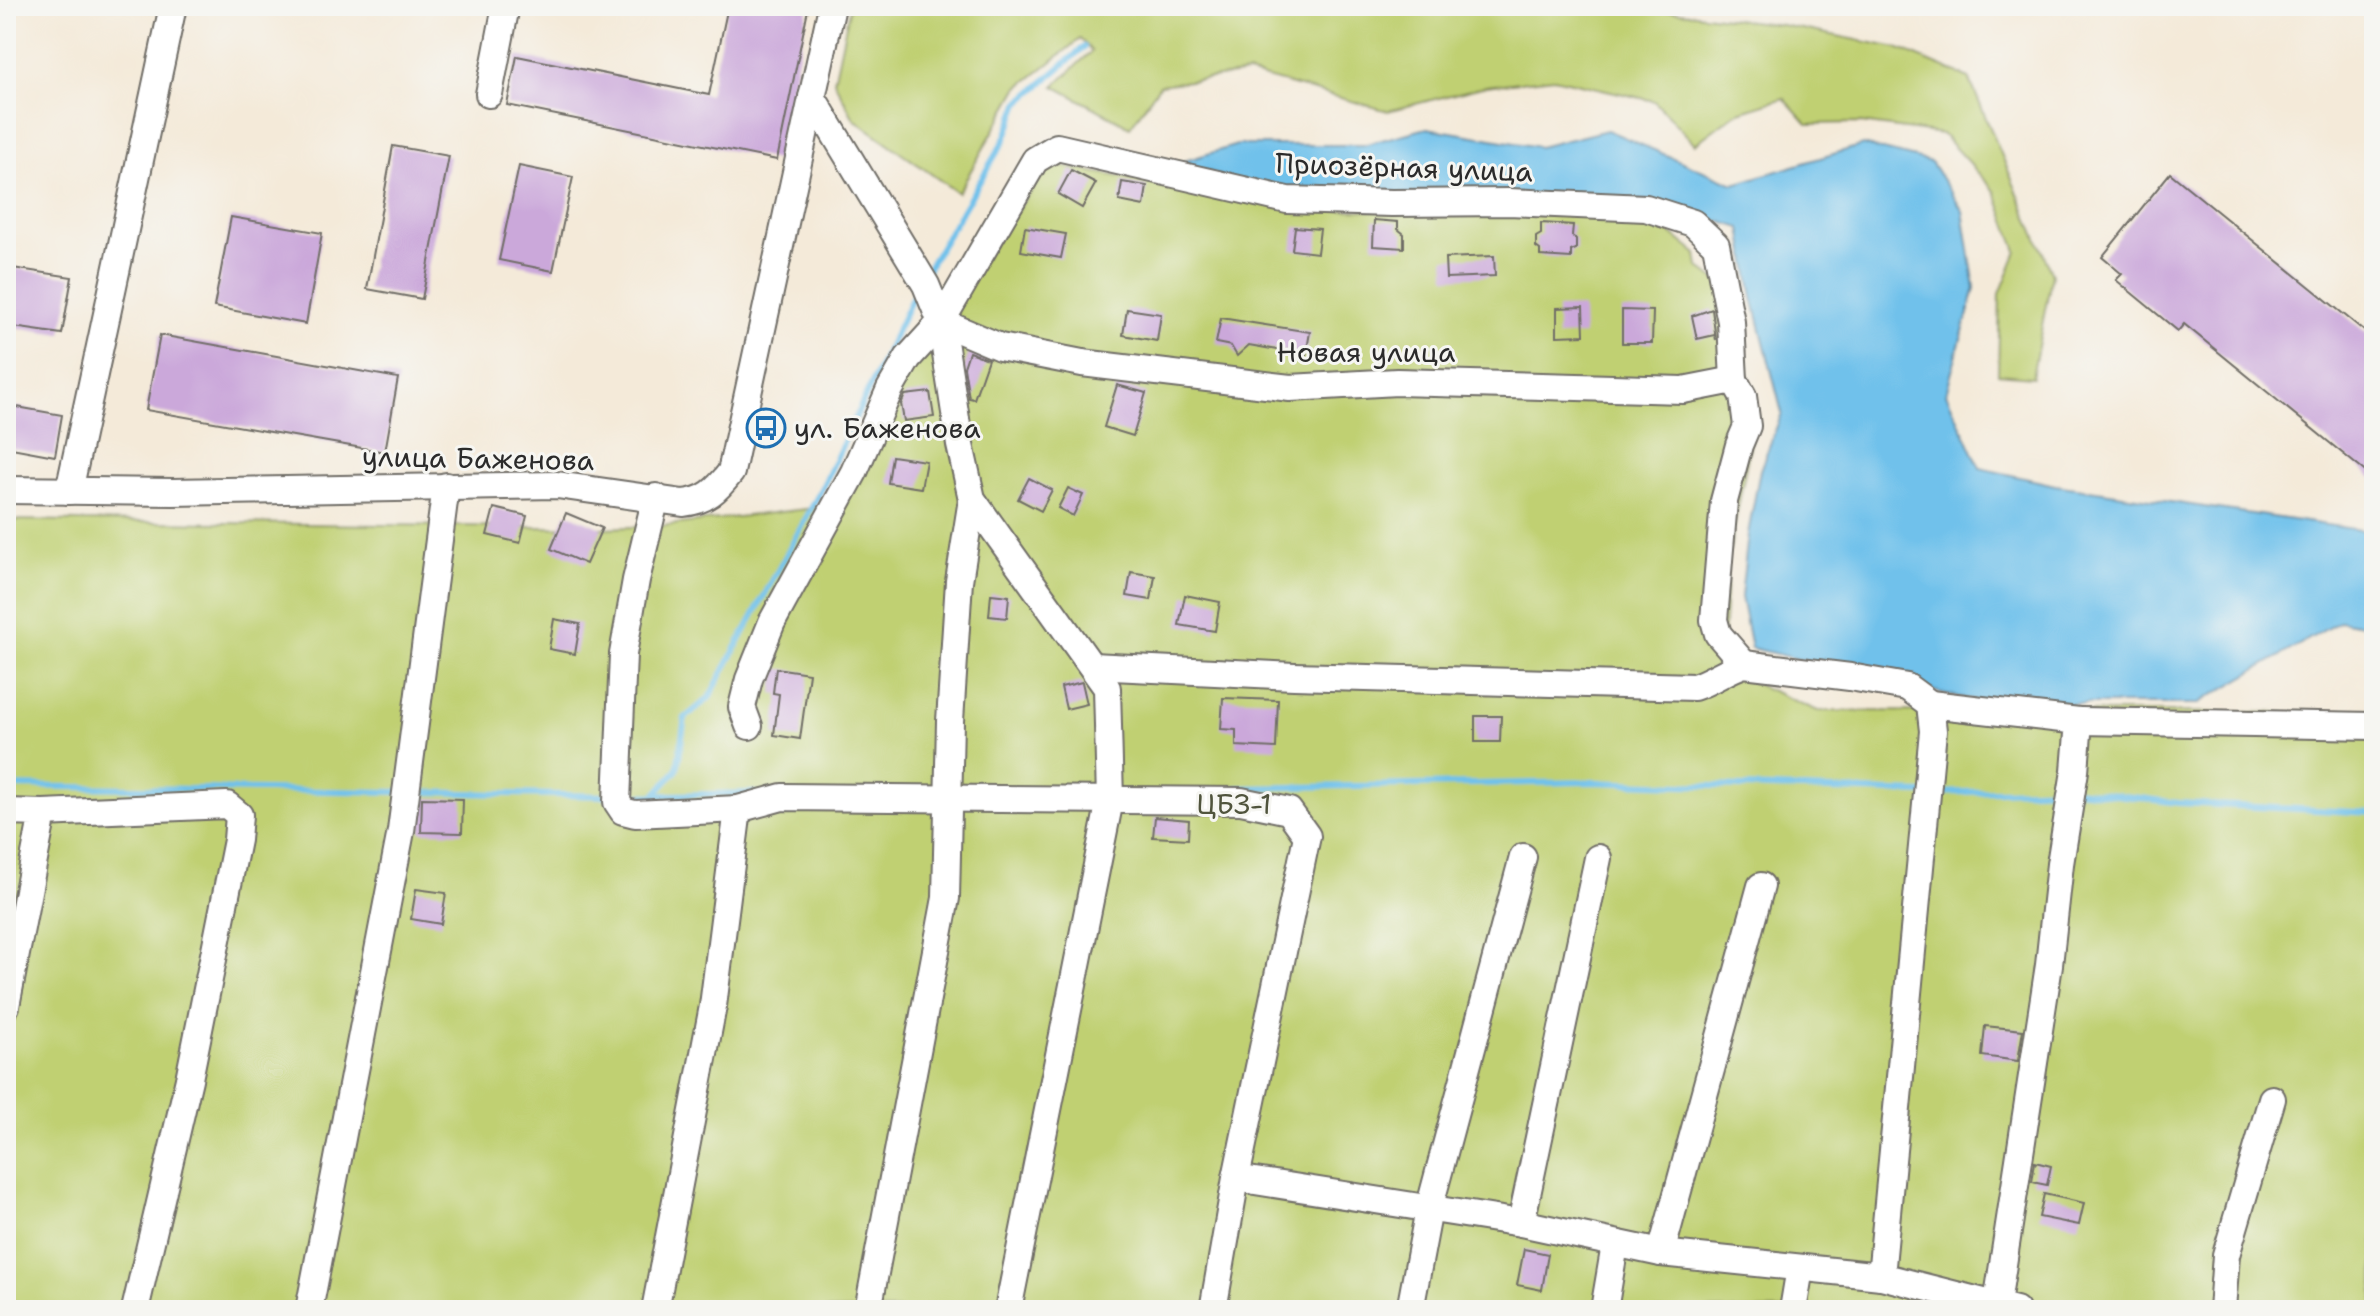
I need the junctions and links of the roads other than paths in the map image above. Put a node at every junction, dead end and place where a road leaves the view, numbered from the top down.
1 (173, 6) edge
2 (506, 6) edge
3 (832, 6) edge
4 (489, 94) dead end
5 (812, 97) junction
6 (941, 322) junction
7 (1734, 380) junction
8 (446, 486) junction
9 (6, 490) edge
10 (69, 491) junction
11 (656, 497) junction
12 (972, 499) junction
13 (1744, 664) junction
14 (1092, 666) junction
15 (1930, 704) junction
16 (2079, 721) junction
17 (749, 726) dead end
18 (2374, 726) edge
19 (950, 800) junction
20 (1110, 800) junction
21 (738, 809) junction
22 (6, 812) edge
23 (43, 813) junction
24 (1523, 857) dead end
25 (1598, 858) dead end
26 (1761, 886) dead end
27 (6, 1006) edge
28 (2272, 1099) dead end
29 (1236, 1178) junction
30 (1429, 1209) junction
31 (1521, 1223) junction
32 (1615, 1245) junction
33 (1661, 1253) junction
34 (1800, 1268) junction
35 (1881, 1276) junction
36 (2003, 1309) edge
37 (135, 1310) edge
38 (309, 1310) edge
39 (655, 1310) edge
40 (868, 1310) edge
41 (1008, 1310) edge
42 (1213, 1310) edge
43 (1410, 1310) edge
44 (1604, 1310) edge
45 (1793, 1310) edge
46 (2222, 1310) edge

1 - 10 street
2 - 4 street
3 - 5 street, улица Баженова
5 - 6 street
5 - 11 street, улица Баженова
6 - 7 street, Новая улица
6 - 7 street, Приозёрная улица
6 - 12 street
6 - 17 street, Приозёрная улица
7 - 13 street
8 - 10 street, улица Баженова
8 - 11 street, улица Баженова
8 - 38 street
9 - 10 street, улица Баженова
11 - 21 street
12 - 14 street
12 - 19 street
13 - 14 street
13 - 15 street
14 - 20 street
15 - 16 street
15 - 35 street
16 - 18 street
16 - 36 street
19 - 20 street
19 - 21 street
19 - 40 street
20 - 29 street
20 - 41 street
21 - 39 street
22 - 23 street
23 - 27 street
23 - 37 street
24 - 30 street
25 - 31 street
26 - 33 street
28 - 46 street
29 - 30 street
29 - 42 street
30 - 31 street
30 - 43 street
31 - 32 street
32 - 33 street
32 - 44 street
33 - 34 street
34 - 35 street
34 - 45 street
35 - 36 street

